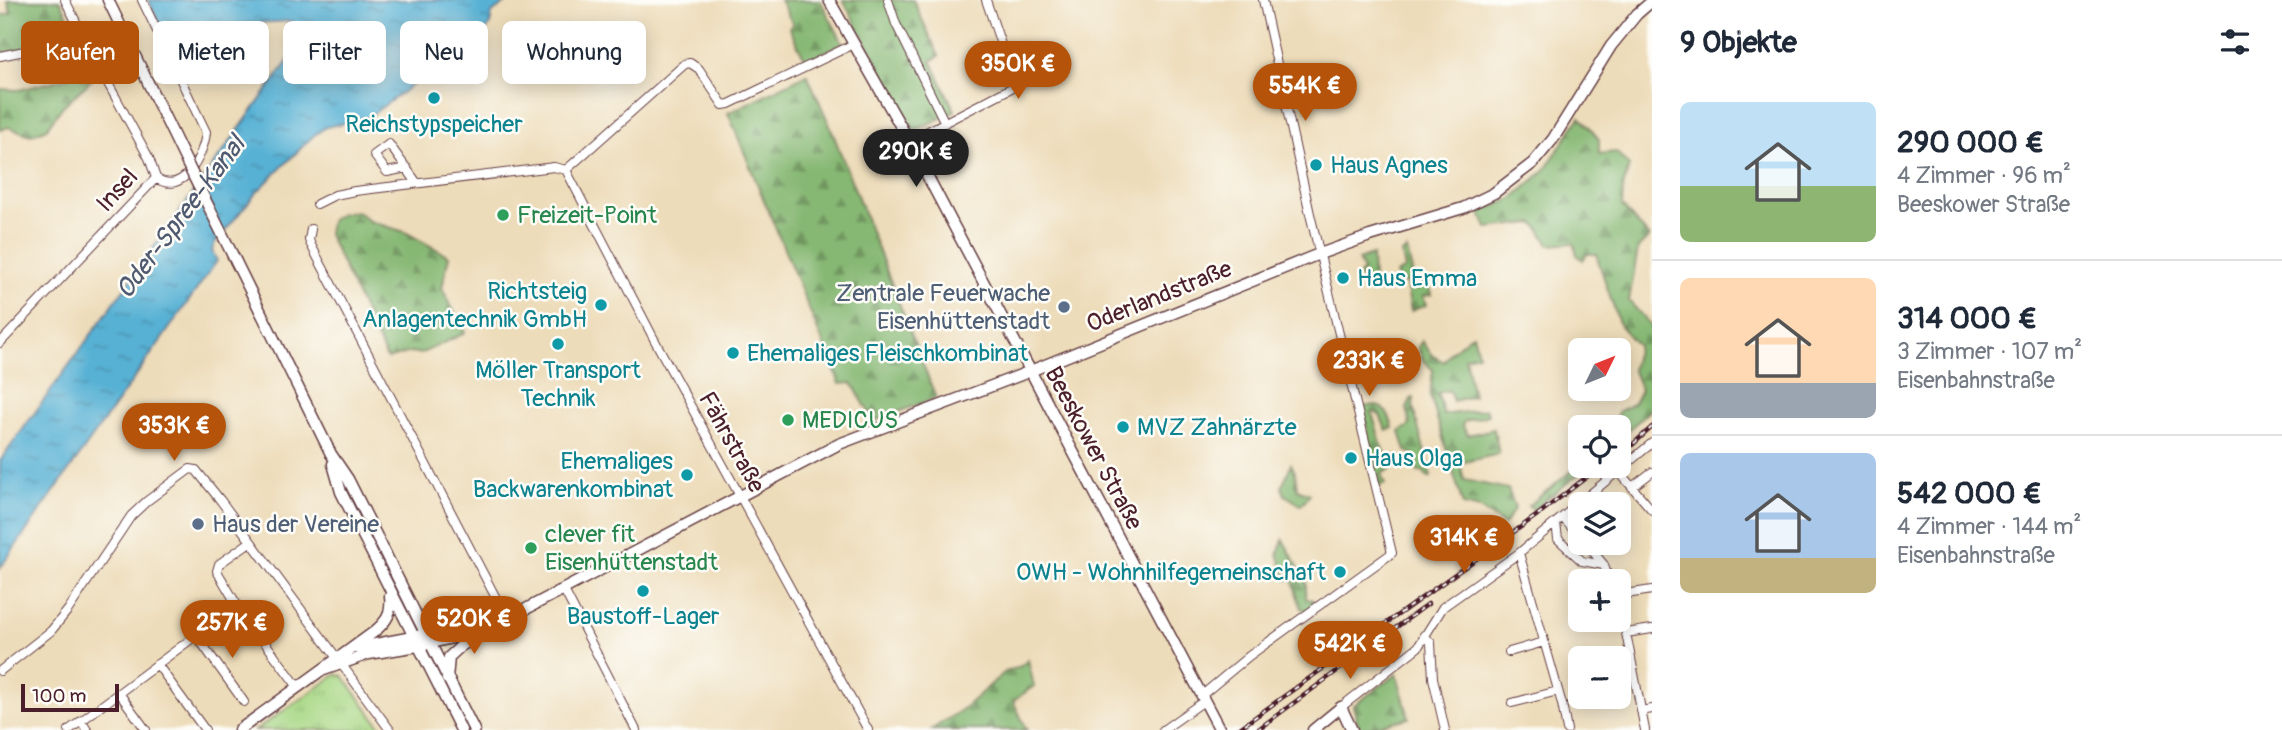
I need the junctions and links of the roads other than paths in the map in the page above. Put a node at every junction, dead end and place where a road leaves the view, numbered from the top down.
1 (65, 0) edge
2 (108, 0) edge
3 (142, 0) edge
4 (830, 0) edge
5 (888, 0) edge
6 (986, 0) edge
7 (1263, 0) edge
8 (1652, 1) edge
9 (75, 21) edge
10 (854, 44) junction
11 (21, 52) edge
12 (0, 56) edge
13 (109, 84) edge
14 (944, 123) junction
15 (909, 141) junction
16 (407, 168) dead end
17 (566, 170) junction
18 (156, 178) junction
19 (417, 183) junction
20 (317, 204) dead end
21 (311, 229) dead end
22 (1320, 253) junction
23 (0, 343) edge
24 (1030, 371) junction
25 (1652, 443) edge
26 (331, 454) junction
27 (1631, 461) edge
28 (1652, 472) edge
29 (1612, 478) edge
30 (1624, 478) edge
31 (1632, 487) junction
32 (739, 496) junction
33 (1652, 510) edge
34 (1560, 521) junction
35 (1568, 527) edge
36 (250, 542) junction
37 (1520, 553) junction
38 (1596, 555) edge
39 (1604, 565) junction
40 (1605, 569) edge
41 (389, 589) junction
42 (564, 590) junction
43 (1652, 590) edge
44 (1631, 594) edge
45 (237, 605) junction
46 (507, 619) junction
47 (490, 629) junction
48 (1652, 629) edge
49 (1626, 633) joint
50 (196, 635) junction
51 (1424, 635) junction
52 (421, 640) junction
53 (1544, 642) junction
54 (1509, 652) dead end
55 (341, 658) junction
56 (157, 664) junction
57 (0, 671) edge
58 (447, 679) junction
59 (298, 687) junction
60 (1558, 691) junction
61 (119, 693) junction
62 (1203, 698) junction
63 (244, 702) dead end
64 (1513, 703) dead end
65 (1341, 706) junction
66 (1652, 709) edge
67 (1641, 711) junction
68 (81, 721) junction
69 (69, 730) edge
70 (87, 730) edge
71 (146, 730) edge
72 (205, 730) edge
73 (239, 730) edge
74 (390, 730) edge
75 (461, 730) edge
76 (474, 730) edge
77 (636, 730) edge
78 (868, 730) edge
79 (1163, 730) edge
80 (1220, 730) edge
81 (1313, 730) edge
82 (1352, 730) edge
83 (1445, 730) edge
84 (1567, 730) edge
85 (1644, 730) edge

1 - 9 street, Insel
2 - 26 street, bridge
3 - 18 street
4 - 10 street, Beeskower Straße
5 - 14 street
6 - 14 street
7 - 22 street
8 - 22 street, Oderlandstraße
10 - 15 street, Beeskower Straße
10 - 17 street
11 - 12 street
13 - 18 street, Insel
14 - 15 street
15 - 24 street, Beeskower Straße
16 - 19 street
17 - 19 street
17 - 32 street, Fährstraße
18 - 23 street, Insel
19 - 20 street
21 - 46 street
22 - 24 street, Oderlandstraße
22 - 62 street
24 - 32 street, Oderlandstraße
24 - 62 street, Beeskower Straße
25 - 27 street
26 - 41 street
26 - 52 street
28 - 31 street
29 - 34 street
30 - 31 street
31 - 33 street
32 - 42 street, Oderlandstraße
32 - 78 street, Fährstraße
34 - 35 street
34 - 37 street
34 - 39 street
36 - 45 street
36 - 55 street
36 - 57 street
37 - 51 street
37 - 53 street
38 - 39 street
39 - 40 street
41 - 52 street
41 - 55 street
42 - 46 street, Oderlandstraße
42 - 77 street
43 - 44 street
45 - 50 street
45 - 59 street
46 - 47 street, Oderlandstraße
46 - 52 street, Oderlandstraße
47 - 52 street, Oderlandstraße
47 - 58 street, Oderlandstraße
48 - 49 street
49 - 67 street
50 - 56 street
50 - 63 street
51 - 65 street
51 - 83 street
52 - 55 street
52 - 58 street
52 - 75 street
53 - 54 street
53 - 60 street
55 - 59 street
55 - 74 street
56 - 61 street
56 - 72 street
58 - 76 street
59 - 73 street
60 - 64 street
60 - 84 street
61 - 68 street
61 - 71 street
62 - 79 street
62 - 80 street, Beeskower Straße
65 - 81 street
65 - 82 street
66 - 67 street
67 - 85 street
68 - 69 street
68 - 70 street

